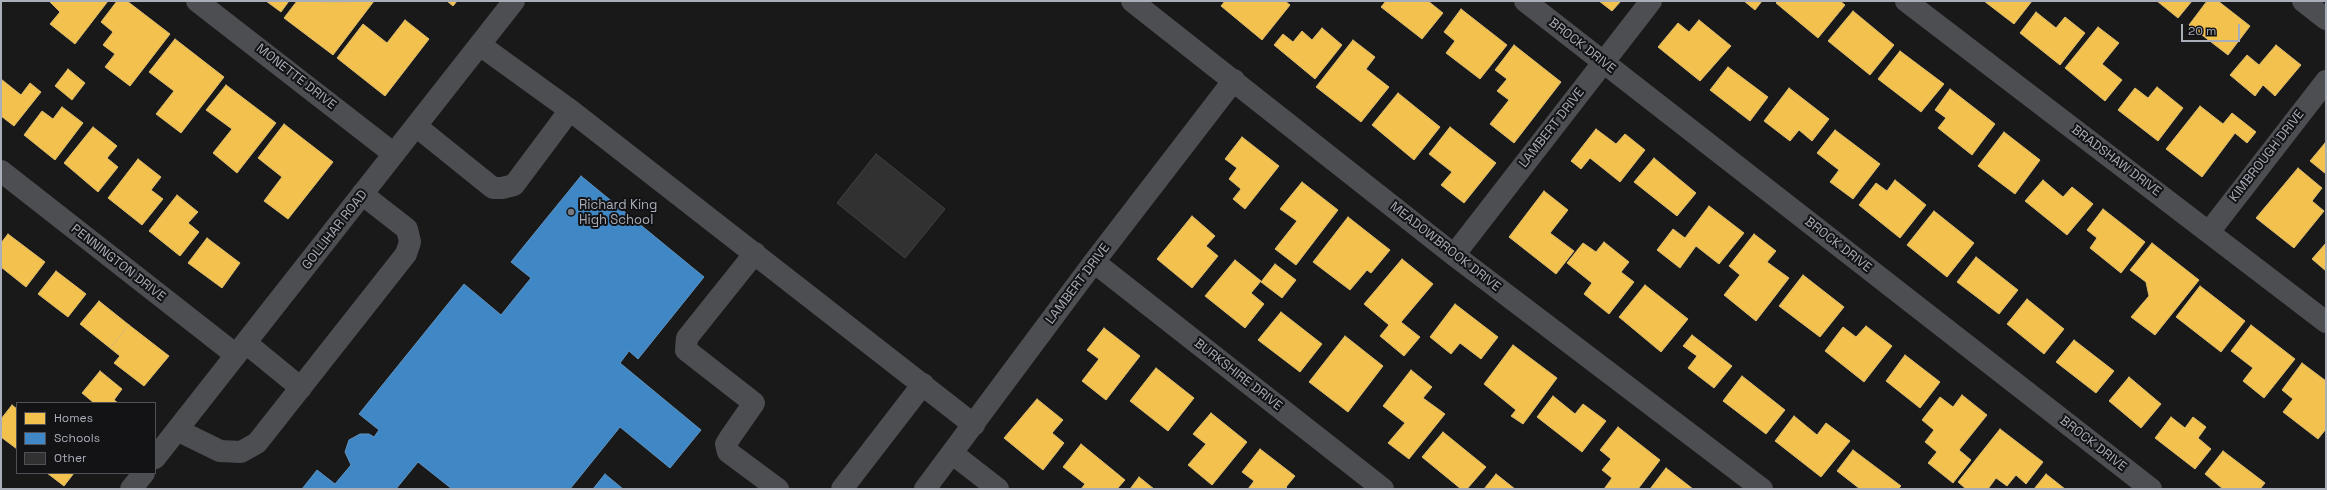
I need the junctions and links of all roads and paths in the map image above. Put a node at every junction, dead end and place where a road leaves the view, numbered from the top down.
1 (197, 1) edge
2 (514, 1) edge
3 (1132, 1) edge
4 (1526, 1) edge
5 (1651, 1) edge
6 (1906, 1) edge
7 (2303, 1) edge
8 (2326, 19) edge
9 (480, 45) junction
10 (1602, 62) junction
11 (1234, 80) junction
12 (2326, 81) edge
13 (570, 110) junction
14 (416, 126) junction
15 (394, 154) junction
16 (1, 170) edge
17 (362, 194) junction
18 (2209, 232) junction
19 (755, 253) junction
20 (1454, 255) junction
21 (1094, 262) junction
22 (2326, 322) edge
23 (241, 349) junction
24 (923, 384) junction
25 (301, 388) junction
26 (974, 424) junction
27 (177, 430) junction
28 (953, 454) junction
29 (156, 457) edge
30 (143, 474) edge
31 (131, 489) edge
32 (778, 489) edge
33 (842, 489) edge
34 (925, 489) edge
35 (998, 489) edge
36 (1383, 489) edge
37 (1762, 489) edge
38 (2150, 489) edge

1 - 15 street, MONETTE DRIVE
2 - 9 street, GOLLIHAR ROAD
3 - 11 street, MEADOWBROOK DRIVE
4 - 10 street, BROCK DRIVE
5 - 10 street, LAMBERT DRIVE
6 - 18 street, BRADSHAW DRIVE
7 - 8 street
9 - 13 street
9 - 14 street, GOLLIHAR ROAD
10 - 20 street, LAMBERT DRIVE
10 - 38 street, BROCK DRIVE
11 - 20 street, MEADOWBROOK DRIVE
11 - 21 street, LAMBERT DRIVE
12 - 18 street, KIMBROUGH DRIVE
13 - 14 street
13 - 19 street
14 - 15 street, GOLLIHAR ROAD
15 - 17 street, GOLLIHAR ROAD
16 - 23 street, PENNINGTON DRIVE
17 - 23 street, GOLLIHAR ROAD
17 - 25 street
18 - 22 street, BRADSHAW DRIVE
19 - 24 street
19 - 32 street
20 - 37 street, MEADOWBROOK DRIVE
21 - 26 street, LAMBERT DRIVE
21 - 36 street, BURKSHIRE DRIVE
23 - 25 street, PENNINGTON DRIVE
23 - 27 street, GOLLIHAR ROAD
24 - 26 street
24 - 33 street
25 - 27 street
26 - 28 street, LAMBERT DRIVE
27 - 29 street, GOLLIHAR ROAD
28 - 34 street, LAMBERT DRIVE
28 - 35 street
30 - 31 street

